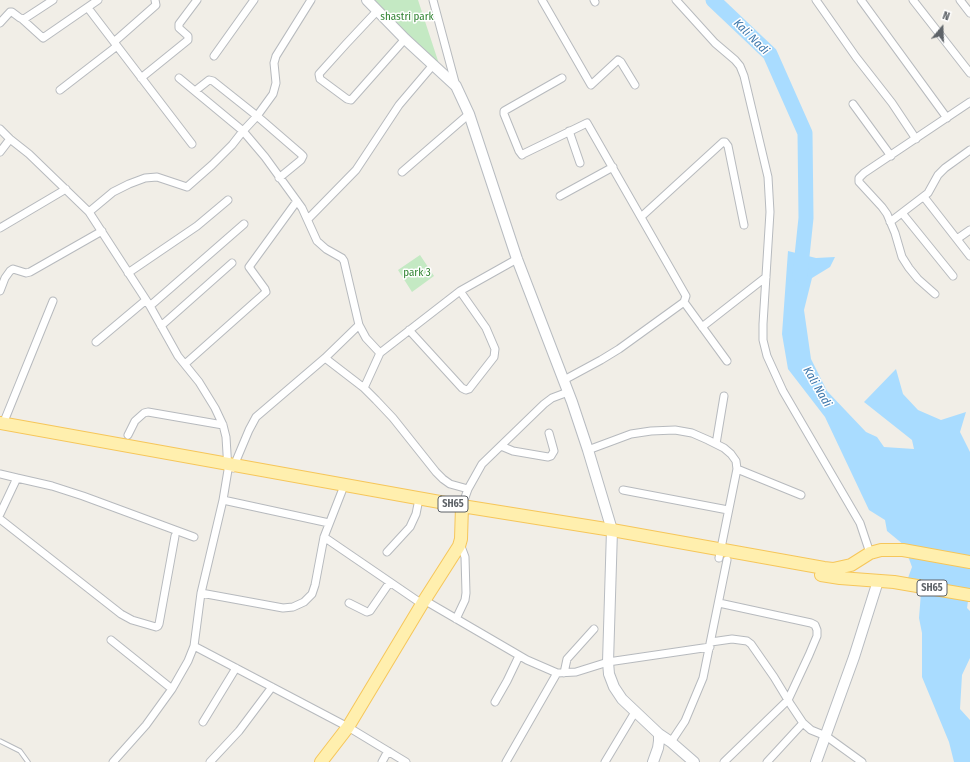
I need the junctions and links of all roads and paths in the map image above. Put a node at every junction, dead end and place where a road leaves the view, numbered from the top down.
1 (53, 0) edge
2 (98, 0) edge
3 (155, 0) edge
4 (197, 0) edge
5 (254, 0) edge
6 (311, 0) edge
7 (367, 0) edge
8 (433, 0) edge
9 (542, 0) edge
10 (676, 0) edge
11 (816, 0) edge
12 (861, 0) edge
13 (913, 0) edge
14 (960, 0) edge
15 (88, 8) junction
16 (377, 12) junction
17 (970, 14) edge
18 (22, 19) junction
19 (0, 23) edge
20 (406, 40) junction
21 (116, 44) junction
22 (214, 56) dead end
23 (433, 65) junction
24 (970, 73) edge
25 (141, 78) junction
26 (179, 78) dead end
27 (562, 78) dead end
28 (635, 85) dead end
29 (456, 86) junction
30 (60, 90) dead end
31 (195, 91) junction
32 (970, 102) edge
33 (853, 104) dead end
34 (469, 114) junction
35 (257, 116) junction
36 (947, 118) junction
37 (0, 129) edge
38 (243, 131) junction
39 (569, 131) junction
40 (10, 139) junction
41 (916, 139) junction
42 (192, 144) dead end
43 (970, 150) edge
44 (0, 152) edge
45 (891, 156) junction
46 (580, 164) dead end
47 (613, 168) junction
48 (402, 172) dead end
49 (279, 178) junction
50 (66, 189) junction
51 (560, 196) dead end
52 (924, 197) junction
53 (228, 200) dead end
54 (297, 201) junction
55 (89, 212) junction
56 (902, 213) junction
57 (641, 217) junction
58 (308, 219) junction
59 (890, 222) junction
60 (244, 224) dead end
61 (744, 225) dead end
62 (0, 228) edge
63 (970, 230) edge
64 (102, 231) junction
65 (957, 239) junction
66 (970, 256) edge
67 (517, 258) junction
68 (232, 263) dead end
69 (128, 273) junction
70 (3, 276) edge
71 (953, 276) dead end
72 (766, 277) junction
73 (0, 291) edge
74 (460, 291) junction
75 (935, 294) dead end
76 (53, 301) dead end
77 (684, 302) junction
78 (148, 303) junction
79 (161, 326) junction
80 (359, 326) junction
81 (702, 327) junction
82 (409, 330) junction
83 (96, 342) dead end
84 (380, 354) junction
85 (325, 358) junction
86 (727, 362) dead end
87 (185, 364) junction
88 (564, 380) junction
89 (364, 388) junction
90 (568, 392) junction
91 (724, 396) dead end
92 (223, 425) junction
93 (1, 426) edge
94 (549, 433) dead end
95 (128, 435) dead end
96 (716, 444) junction
97 (501, 446) junction
98 (588, 450) junction
99 (231, 467) junction
100 (737, 469) junction
101 (0, 474) edge
102 (17, 478) junction
103 (468, 489) junction
104 (623, 490) dead end
105 (342, 491) junction
106 (801, 495) dead end
107 (223, 500) junction
108 (418, 504) junction
109 (462, 509) junction
110 (728, 510) junction
111 (0, 514) edge
112 (0, 519) edge
113 (329, 523) junction
114 (613, 534) junction
115 (175, 536) dead end
116 (194, 537) dead end
117 (324, 537) junction
118 (459, 546) junction
119 (387, 552) dead end
120 (870, 553) junction
121 (722, 556) junction
122 (970, 562) edge
123 (878, 581) junction
124 (390, 582) junction
125 (201, 593) junction
126 (970, 595) edge
127 (349, 602) dead end
128 (423, 602) junction
129 (719, 603) junction
130 (456, 619) junction
131 (594, 629) dead end
132 (111, 640) dead end
133 (710, 645) junction
134 (194, 646) junction
135 (519, 656) junction
136 (608, 662) junction
137 (236, 668) junction
138 (561, 673) junction
139 (272, 687) junction
140 (172, 689) junction
141 (788, 700) junction
142 (495, 702) dead end
143 (635, 712) junction
144 (203, 722) dead end
145 (804, 723) junction
146 (348, 727) junction
147 (659, 734) junction
148 (826, 736) junction
149 (0, 741) edge
150 (671, 742) junction
151 (388, 751) junction
152 (28, 762) edge
153 (113, 762) edge
154 (210, 762) edge
155 (321, 762) edge
156 (382, 762) edge
157 (406, 762) edge
158 (506, 762) edge
159 (604, 762) edge
160 (652, 762) edge
161 (694, 762) edge
162 (724, 762) edge
163 (767, 762) edge
164 (816, 762) edge
165 (862, 762) edge

1 - 18 street
2 - 15 street
3 - 21 street
4 - 25 street
5 - 22 street
6 - 35 street
7 - 16 street
8 - 29 street
9 - 28 street
10 - 72 street
11 - 41 street
12 - 36 street
13 - 24 street
14 - 17 street
15 - 18 street
15 - 21 street
16 - 20 street
16 - 20 street
18 - 19 street
20 - 23 street
21 - 25 street
21 - 30 street
23 - 29 street
23 - 58 street
25 - 42 street
26 - 31 street
27 - 39 street
29 - 34 street
31 - 35 street
31 - 38 street
32 - 36 street
33 - 45 street
34 - 48 street
34 - 67 street
35 - 38 street
35 - 49 street
36 - 41 street
37 - 40 street
38 - 49 street
38 - 55 street
39 - 46 street
39 - 47 street
40 - 44 street
40 - 50 street
41 - 45 street
43 - 52 street
45 - 59 street
47 - 51 street
47 - 57 street
49 - 54 street
50 - 55 street
50 - 62 street
52 - 56 street
52 - 65 street
53 - 69 street
54 - 58 street
54 - 87 street
55 - 64 street
56 - 59 street
56 - 71 street
57 - 61 street
57 - 77 street
58 - 80 street
59 - 75 street
60 - 78 street
63 - 65 street
64 - 69 street
64 - 70 street
65 - 66 street
67 - 74 street
67 - 88 street
68 - 79 street
69 - 78 street
70 - 73 street
72 - 81 street
72 - 120 street
74 - 82 street
74 - 82 street
76 - 93 street
77 - 81 street
77 - 88 street
78 - 79 street
78 - 83 street
79 - 87 street
80 - 84 street
80 - 85 street
81 - 86 street
82 - 84 street
84 - 89 street
85 - 89 street
85 - 99 street
87 - 92 street
88 - 90 street
89 - 103 street
90 - 97 street
90 - 98 street
91 - 96 street
92 - 95 street
92 - 99 street
93 - 99 main road, SH65
94 - 97 street
96 - 98 street
96 - 100 street
97 - 103 street
98 - 114 street
99 - 105 main road, SH65
99 - 107 street
99 - 109 main road, SH65
100 - 106 street
100 - 110 street
101 - 102 street
102 - 111 street
102 - 116 street
103 - 109 street
104 - 110 street
105 - 108 main road, SH65
105 - 113 street
107 - 113 street
107 - 125 street
108 - 109 main road, SH65
108 - 119 street
109 - 114 main road, SH65
109 - 118 main road
110 - 121 street
112 - 115 street
113 - 117 street
114 - 121 main road, SH65
114 - 136 street
117 - 124 street
117 - 125 street
118 - 128 main road
118 - 130 street
120 - 121 main road, SH65
120 - 122 main road, SH65
121 - 123 main road, SH65
121 - 129 street
123 - 126 main road, SH65
123 - 148 street
124 - 127 street
124 - 128 street
125 - 134 street
128 - 130 street
128 - 146 main road
129 - 133 street
129 - 141 street
130 - 135 street
131 - 138 street
132 - 140 street
133 - 136 street
133 - 141 street
133 - 150 street
134 - 137 street
134 - 140 street
135 - 138 street
135 - 142 street
136 - 138 street
136 - 143 street
137 - 139 street
137 - 144 street
138 - 158 street
139 - 146 street
139 - 154 street
140 - 153 street
141 - 145 street
141 - 162 street
143 - 147 street
143 - 159 street
145 - 148 street
145 - 163 street
146 - 151 street
146 - 155 main road
147 - 150 street
147 - 160 street
148 - 164 street
148 - 165 street
149 - 152 lane
150 - 161 street
151 - 156 street
151 - 157 street

